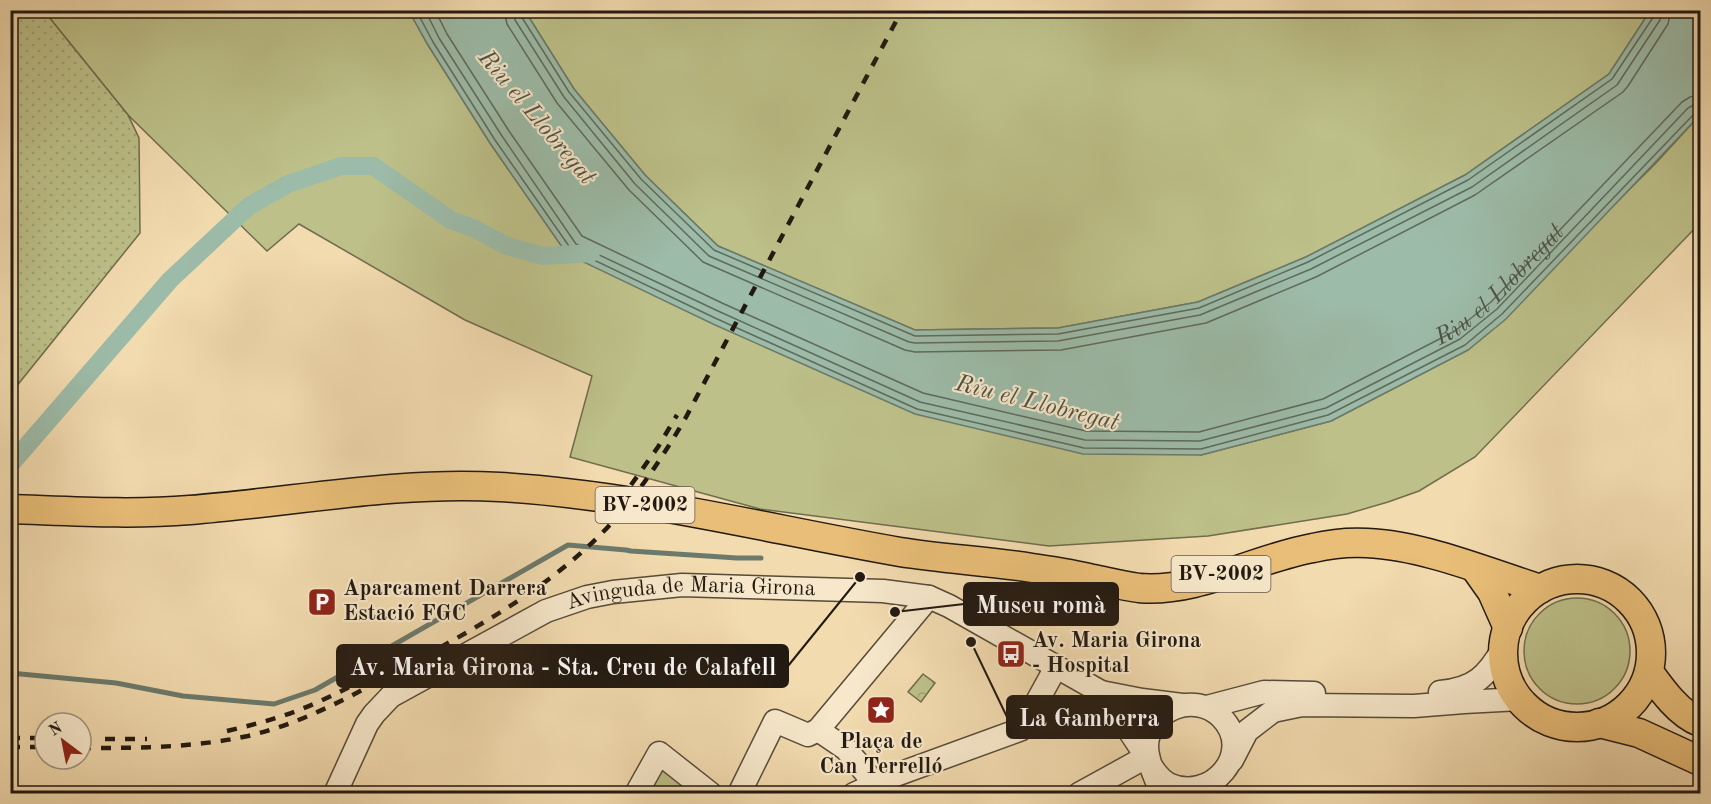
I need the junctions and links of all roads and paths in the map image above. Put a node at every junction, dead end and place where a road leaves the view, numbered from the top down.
1 (10, 509) edge
2 (1475, 568) junction
3 (1540, 589) junction
4 (929, 597) junction
5 (1506, 637) junction
6 (1056, 668) junction
7 (1649, 672) junction
8 (1101, 692) junction
9 (1520, 699) junction
10 (1182, 705) junction
11 (1207, 707) junction
12 (1701, 722) edge
13 (1599, 723) junction
14 (818, 730) junction
15 (1701, 761) edge
16 (1149, 762) junction
17 (1228, 768) junction
18 (863, 790) edge
19 (335, 794) edge
20 (636, 794) edge
21 (711, 794) edge
22 (739, 794) edge
23 (1079, 794) edge
24 (1162, 794) edge
25 (1211, 794) edge

1 - 2 main road, BV-2002
2 - 3 main road, BV-2002
2 - 5 main road
3 - 5 main road
3 - 7 main road
4 - 6 street, Avinguda de Maria Girona
4 - 14 street
4 - 19 street, Avinguda de Maria Girona
5 - 9 main road
5 - 11 street
6 - 8 street, Avinguda de Maria Girona
6 - 18 street
7 - 12 main road
7 - 13 main road
8 - 10 street
8 - 16 street
9 - 13 main road
9 - 17 street
10 - 11 street
10 - 16 street
11 - 17 street
13 - 15 main road
14 - 18 street
14 - 22 street
16 - 17 street
16 - 23 street
16 - 24 street
17 - 25 street
20 - 21 street

